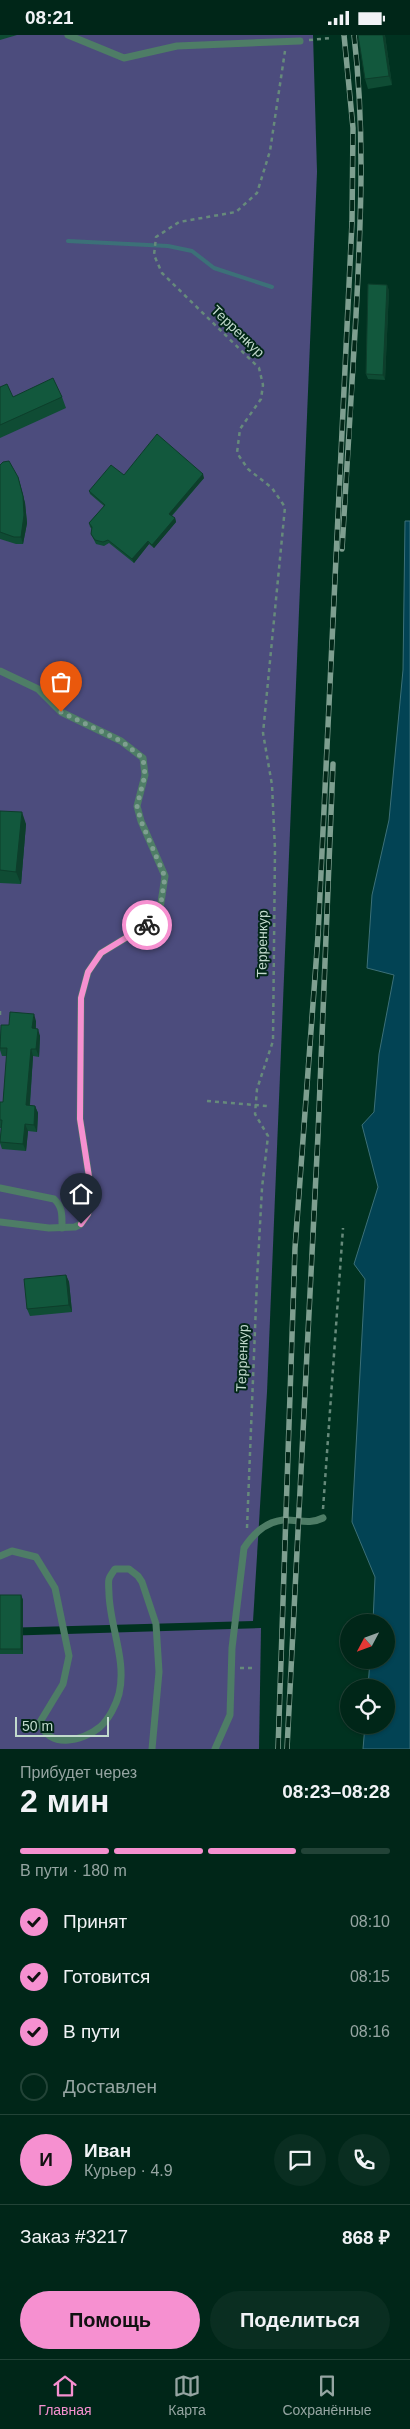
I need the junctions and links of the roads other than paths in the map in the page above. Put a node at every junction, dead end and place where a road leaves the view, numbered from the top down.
1 (68, 35) edge
2 (300, 41) road end
3 (0, 671) edge
4 (0, 1188) edge
5 (0, 1222) edge
6 (62, 1228) junction
7 (322, 1518) road end
8 (0, 1556) edge
9 (152, 1749) edge
10 (215, 1749) edge

1 - 2 lane
3 - 6 lane
4 - 6 lane
5 - 6 lane
7 - 10 lane
8 - 9 lane

